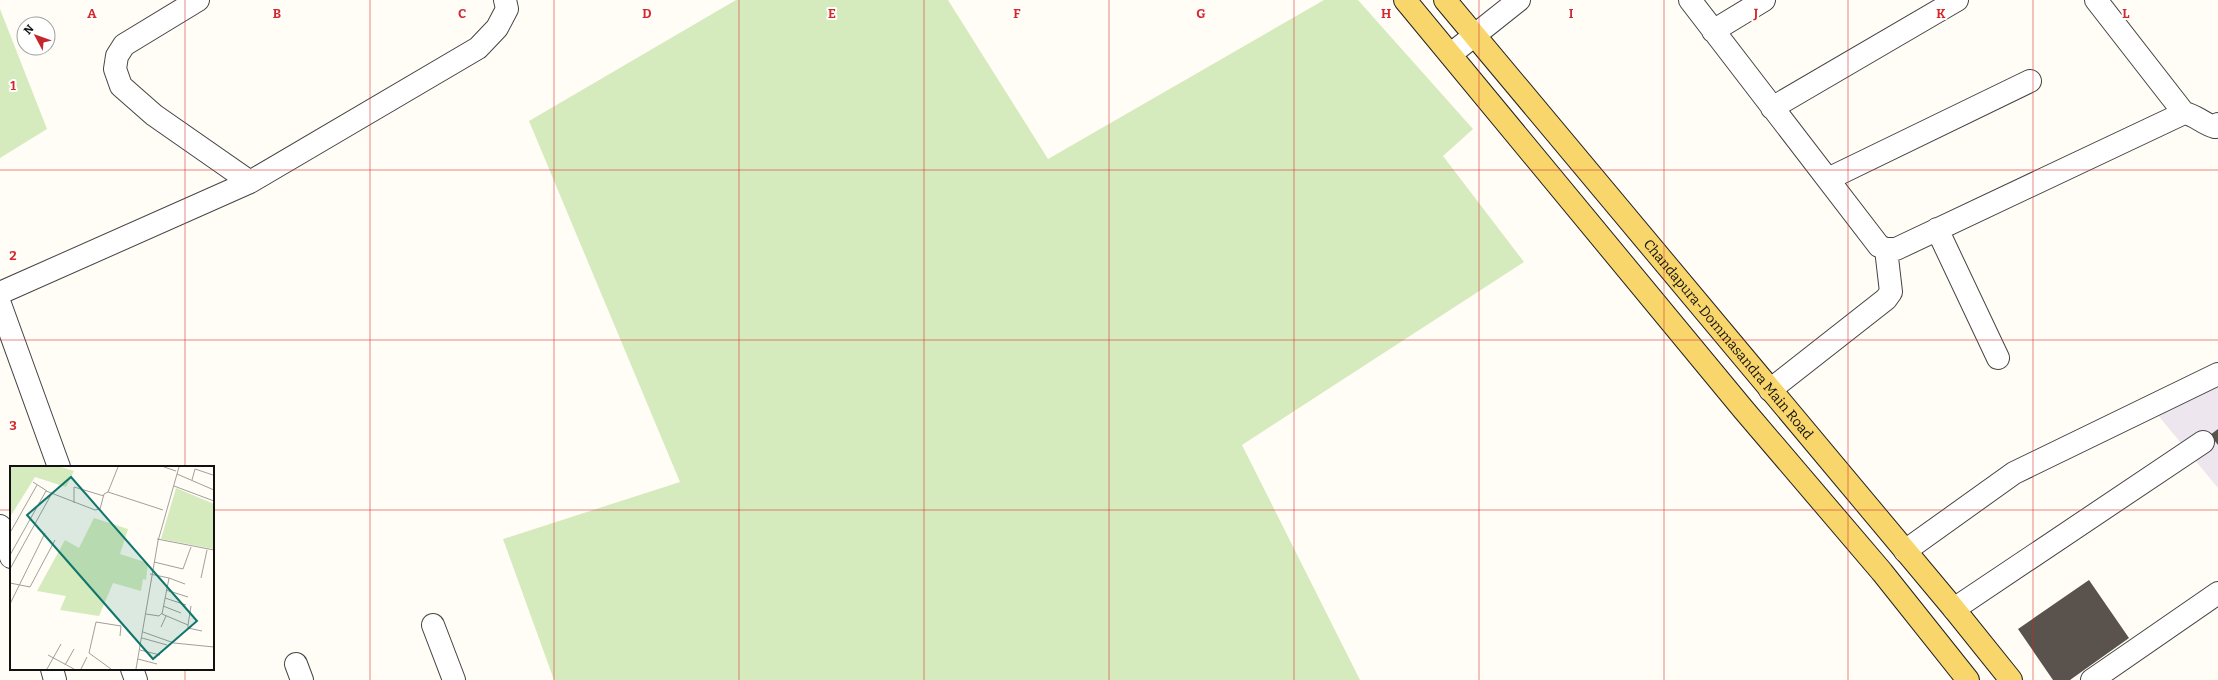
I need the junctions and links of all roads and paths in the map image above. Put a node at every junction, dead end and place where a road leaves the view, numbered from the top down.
1 (198, 0) edge
2 (505, 0) edge
3 (1405, 0) edge
4 (1445, 0) edge
5 (1519, 0) edge
6 (1690, 0) edge
7 (1764, 0) edge
8 (1957, 0) edge
9 (2096, 0) edge
10 (1713, 31) junction
11 (1474, 35) junction
12 (1451, 54) junction
13 (2030, 81) dead end
14 (1772, 108) junction
15 (2184, 113) junction
16 (2218, 124) edge
17 (1828, 179) junction
18 (250, 182) junction
19 (1937, 229) junction
20 (1886, 249) junction
21 (0, 293) edge
22 (0, 304) edge
23 (1998, 358) dead end
24 (2218, 374) edge
25 (1770, 390) junction
26 (2203, 442) dead end
27 (59, 466) edge
28 (0, 526) edge
29 (1905, 551) junction
30 (10, 553) edge
31 (2218, 592) edge
32 (1954, 609) junction
33 (433, 625) dead end
34 (52, 670) edge
35 (132, 670) edge
36 (56, 680) edge
37 (136, 680) edge
38 (454, 680) edge
39 (1968, 680) edge
40 (2011, 680) edge
41 (2092, 680) edge

1 - 18 street
2 - 18 street
3 - 12 main road
4 - 11 main road, Chandapura-Dommasandra Main Road
5 - 11 street
6 - 10 street
7 - 10 street
8 - 14 street
9 - 15 street
10 - 14 street
11 - 12 street
11 - 25 main road, Chandapura-Dommasandra Main Road
12 - 39 main road
13 - 17 street
14 - 17 street
15 - 16 street
15 - 19 street
17 - 20 street
18 - 21 street
19 - 20 street
19 - 23 street
20 - 25 street
22 - 27 street
24 - 29 street
25 - 29 main road, Chandapura-Dommasandra Main Road
26 - 32 street
28 - 30 street
29 - 32 main road, Chandapura-Dommasandra Main Road
31 - 41 street
32 - 40 main road, Chandapura-Dommasandra Main Road
33 - 38 street
34 - 36 street
35 - 37 street

